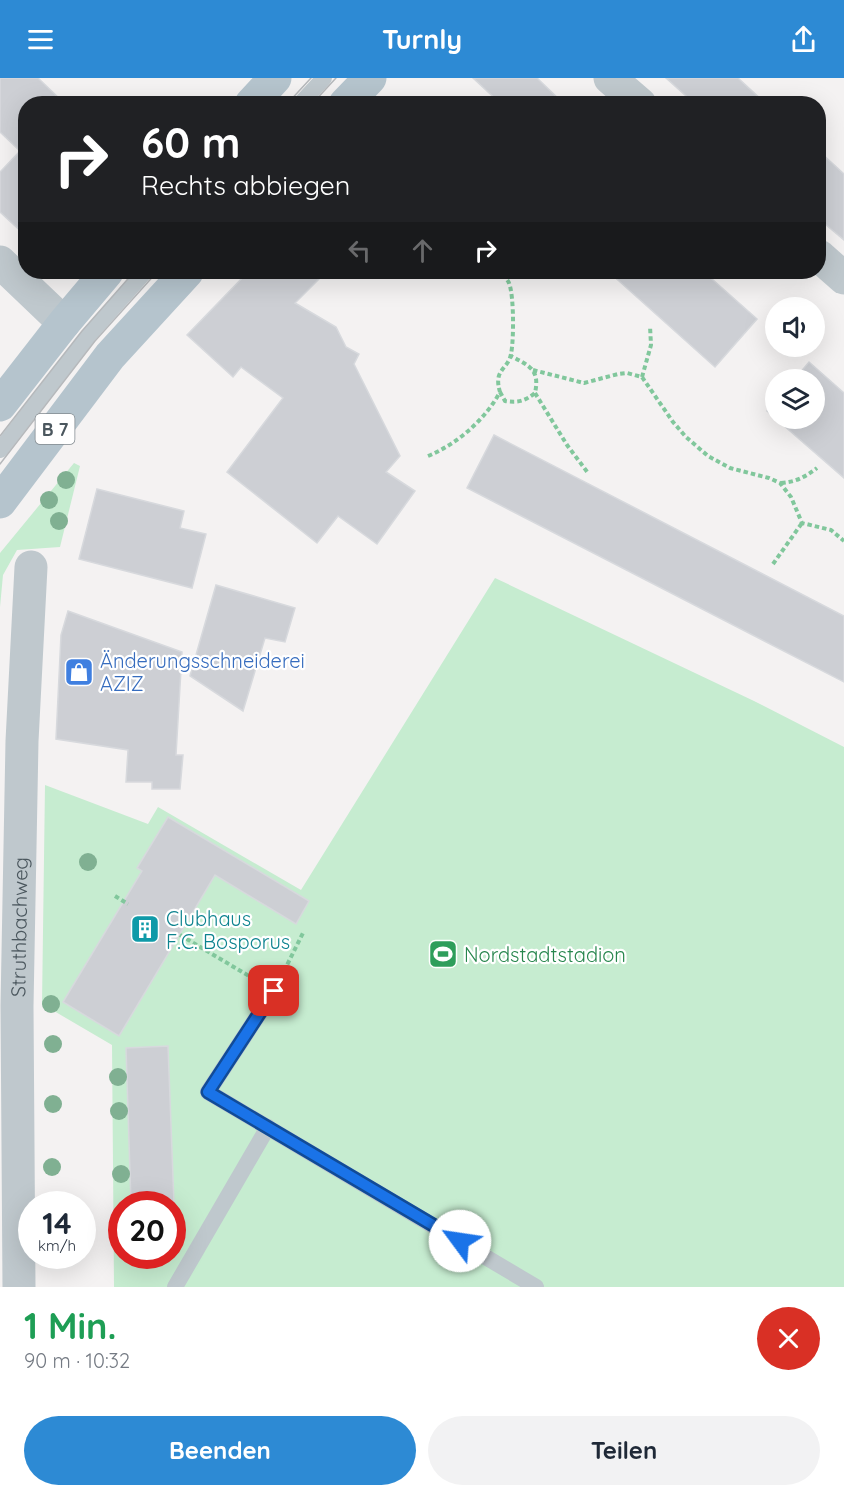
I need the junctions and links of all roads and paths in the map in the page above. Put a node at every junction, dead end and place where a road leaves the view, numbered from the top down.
1 (275, 78) edge
2 (324, 78) edge
3 (370, 78) edge
4 (610, 78) edge
5 (258, 96) edge
6 (307, 96) edge
7 (353, 96) edge
8 (631, 96) edge
9 (0, 262) edge
10 (826, 262) edge
11 (844, 278) edge
12 (101, 279) edge
13 (139, 279) edge
14 (181, 279) edge
15 (506, 279) edge
16 (64, 323) junction
17 (650, 326) dead end
18 (511, 356) junction
19 (533, 370) junction
20 (642, 377) junction
21 (500, 392) junction
22 (535, 393) junction
23 (0, 405) edge
24 (0, 450) edge
25 (428, 456) dead end
26 (818, 468) dead end
27 (588, 473) dead end
28 (780, 483) junction
29 (0, 502) edge
30 (802, 523) junction
31 (844, 541) edge
32 (773, 564) dead end
33 (31, 567) dead end
34 (116, 896) dead end
35 (128, 904) dead end
36 (303, 933) dead end
37 (180, 935) dead end
38 (274, 991) junction
39 (268, 1127) junction
40 (19, 1287) edge
41 (175, 1287) edge
42 (536, 1287) edge

1 - 5 main road
2 - 6 lane
3 - 7 main road
4 - 8 street
9 - 16 street
10 - 11 street
12 - 16 main road
13 - 24 lane
14 - 29 main road, B 7
15 - 18 path
16 - 23 main road
17 - 20 path
18 - 19 path
18 - 21 path
19 - 20 path
19 - 22 path
20 - 28 path
21 - 22 path
21 - 25 path
22 - 27 path
26 - 28 path
28 - 30 path
30 - 31 path
30 - 32 path
33 - 40 street, Struthbachweg
34 - 35 path
36 - 38 path
37 - 38 path
38 - 39 lane
39 - 41 lane
39 - 42 lane

